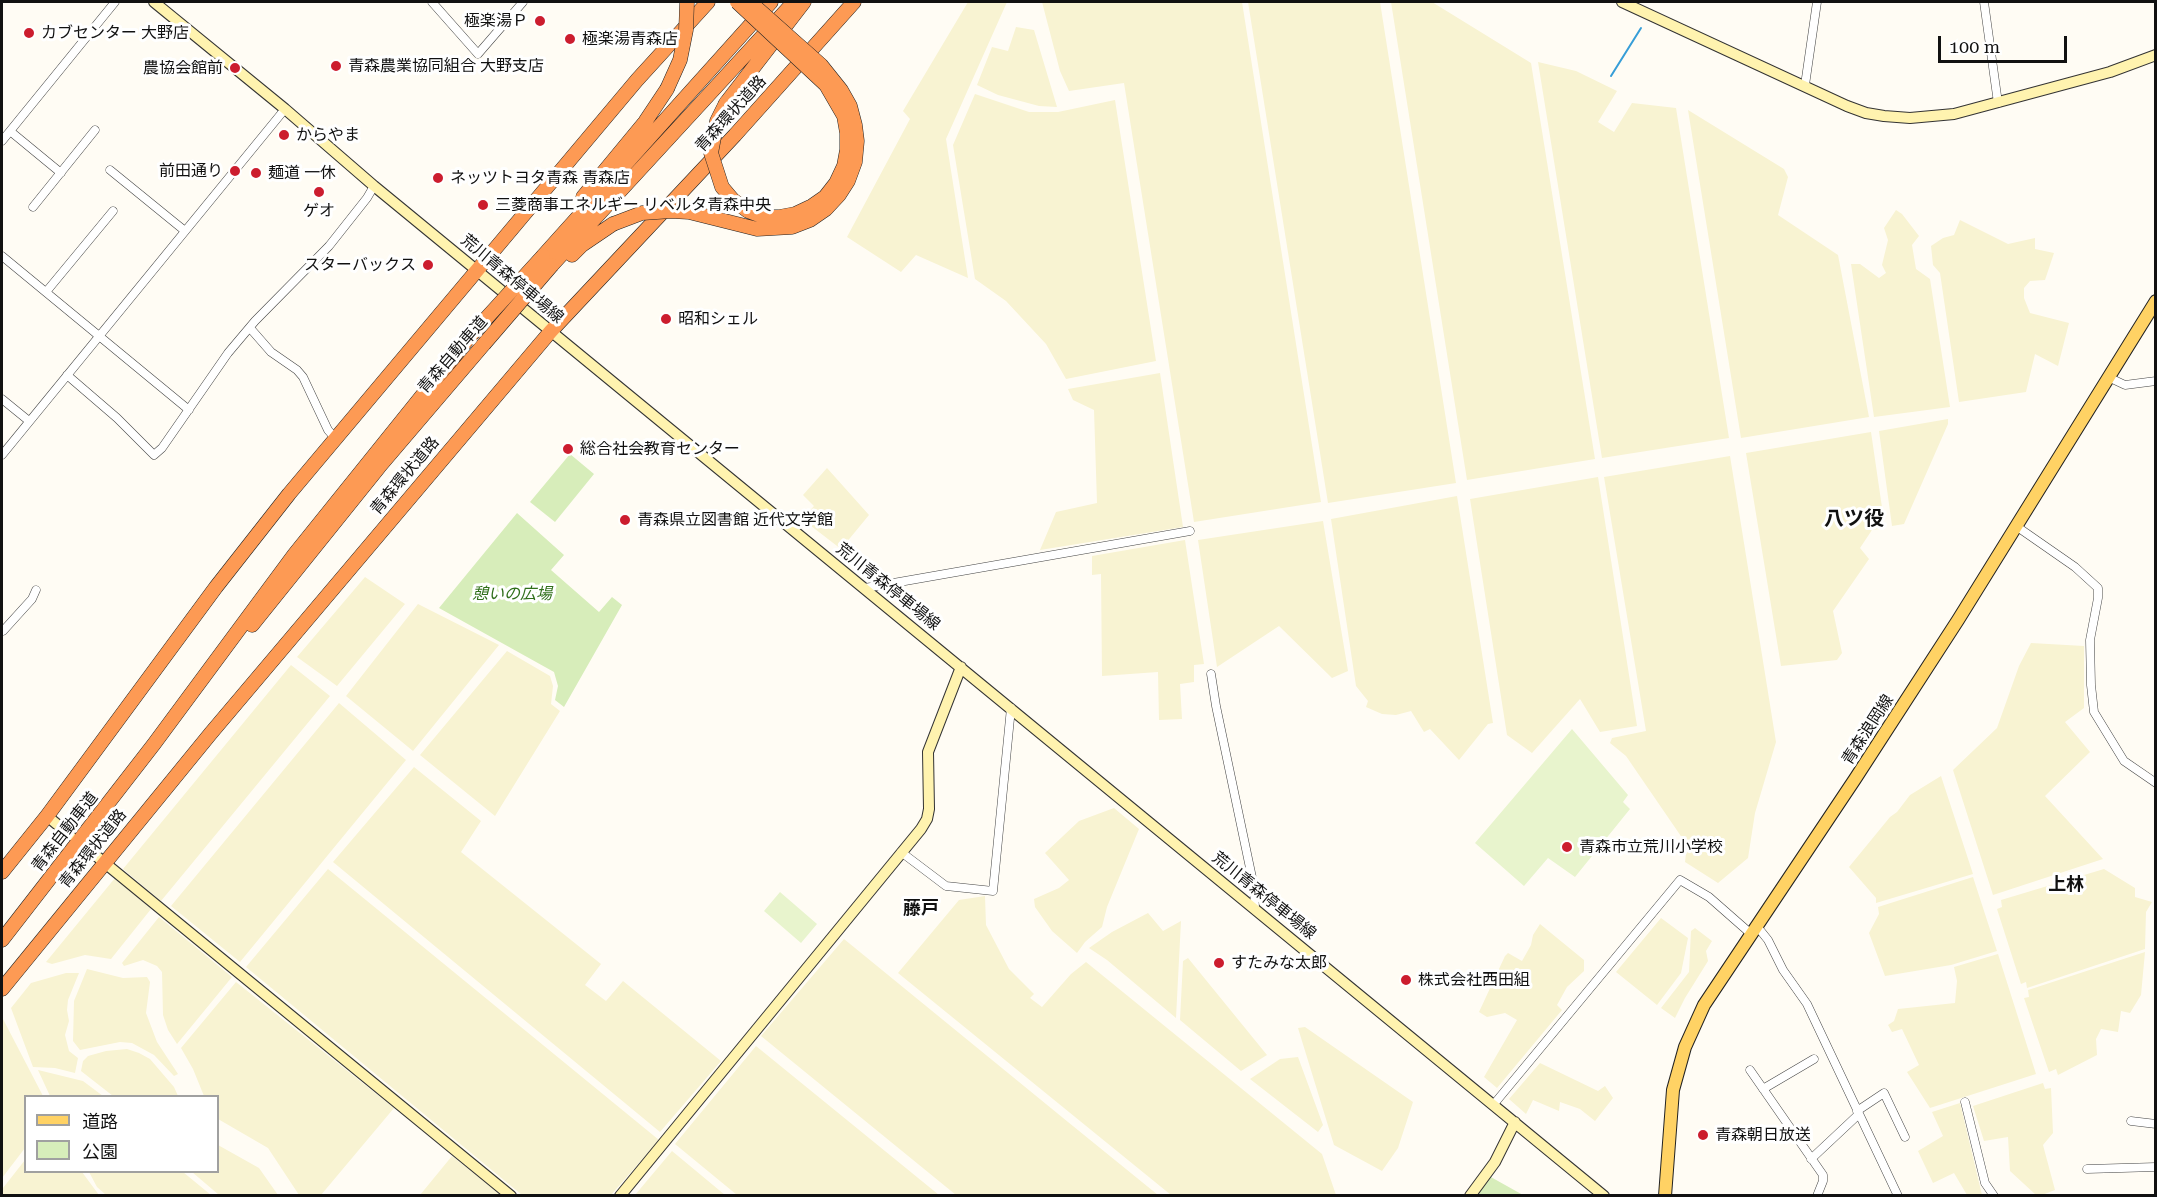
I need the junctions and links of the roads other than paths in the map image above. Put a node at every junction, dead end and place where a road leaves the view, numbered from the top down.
1 (115, 2) edge
2 (154, 2) edge
3 (432, 2) edge
4 (523, 2) edge
5 (687, 2) edge
6 (708, 2) edge
7 (737, 2) edge
8 (750, 2) edge
9 (771, 2) edge
10 (794, 2) edge
11 (804, 2) edge
12 (854, 2) edge
13 (1622, 2) edge
14 (1817, 2) edge
15 (1984, 2) edge
16 (1640, 5) edge
17 (2156, 55) edge
18 (1805, 85) junction
19 (1998, 103) junction
20 (285, 109) junction
21 (95, 130) dead end
22 (10, 131) junction
23 (2, 141) edge
24 (110, 170) dead end
25 (61, 173) junction
26 (375, 186) junction
27 (33, 207) dead end
28 (113, 211) dead end
29 (185, 231) junction
30 (2, 256) edge
31 (547, 261) junction
32 (478, 270) junction
33 (46, 292) junction
34 (2156, 301) edge
35 (250, 328) junction
36 (551, 331) junction
37 (99, 336) junction
38 (67, 375) junction
39 (2108, 376) junction
40 (2156, 381) edge
41 (2, 399) edge
42 (189, 410) junction
43 (29, 421) junction
44 (335, 438) junction
45 (3, 449) edge
46 (2016, 526) junction
47 (1190, 531) dead end
48 (866, 588) junction
49 (36, 590) dead end
50 (2, 629) edge
51 (961, 667) junction
52 (1211, 674) dead end
53 (1011, 708) junction
54 (154, 744) junction
55 (2156, 783) edge
56 (47, 816) junction
57 (70, 835) dead end
58 (89, 850) dead end
59 (901, 852) junction
60 (104, 861) junction
61 (2, 872) edge
62 (1256, 908) junction
63 (1753, 929) junction
64 (2, 940) edge
65 (2, 989) edge
66 (1814, 1059) dead end
67 (1750, 1070) dead end
68 (1763, 1089) junction
69 (1965, 1102) dead end
70 (1494, 1104) junction
71 (1858, 1112) junction
72 (2131, 1120) dead end
73 (1515, 1122) junction
74 (2156, 1124) edge
75 (1905, 1137) dead end
76 (1811, 1159) junction
77 (2156, 1167) edge
78 (2087, 1169) dead end
79 (511, 1196) edge
80 (620, 1196) edge
81 (1470, 1196) edge
82 (1604, 1196) edge
83 (1665, 1196) edge
84 (1817, 1196) edge
85 (1898, 1196) edge
86 (1994, 1196) edge

1 - 22 street
2 - 20 main road, 荒川青森停車場線
3 - 4 street
5 - 31 highway, bridge
6 - 32 highway
7 - 11 highway, bridge
8 - 31 highway, bridge
9 - 31 highway, 青森自動車道
10 - 31 highway, 青森自動車道
12 - 36 highway, 青森環状道路
13 - 16 main road
14 - 18 street
15 - 19 street
16 - 18 main road
17 - 19 main road
18 - 19 main road
20 - 26 main road, 荒川青森停車場線
20 - 29 street
21 - 25 street
22 - 23 street
22 - 25 street
24 - 29 street
25 - 27 street
26 - 32 main road, 荒川青森停車場線
26 - 35 street
28 - 33 street
29 - 37 street
30 - 33 street
31 - 54 highway, 青森自動車道, bridge
31 - 54 highway, 青森自動車道, bridge
32 - 36 main road, 荒川青森停車場線
32 - 44 highway
33 - 37 street
34 - 39 main road, 青森浪岡線
35 - 42 street
35 - 44 street
36 - 48 main road, 荒川青森停車場線
36 - 60 highway, 青森環状道路
37 - 38 street
37 - 42 street
38 - 42 street
38 - 43 street
39 - 40 street
39 - 46 main road, 青森浪岡線
41 - 43 street
43 - 45 street
44 - 56 highway
46 - 55 street
46 - 63 main road, 青森浪岡線
47 - 48 street
48 - 51 main road, 荒川青森停車場線
49 - 50 street
51 - 53 main road, 荒川青森停車場線
51 - 59 main road
52 - 62 street
53 - 59 street
53 - 62 main road, 荒川青森停車場線
54 - 64 highway, 青森自動車道
56 - 57 main road
56 - 61 highway
58 - 60 main road
59 - 80 main road
60 - 65 highway, 青森環状道路
60 - 79 main road
62 - 70 main road, 荒川青森停車場線
63 - 70 street
63 - 71 street
63 - 83 main road, 青森浪岡線
66 - 68 street
67 - 68 street
68 - 76 street
69 - 86 street
70 - 73 main road, 荒川青森停車場線
71 - 75 street
71 - 76 street
71 - 85 street
72 - 74 street
73 - 81 main road
73 - 82 main road, 荒川青森停車場線
76 - 84 street
77 - 78 street

